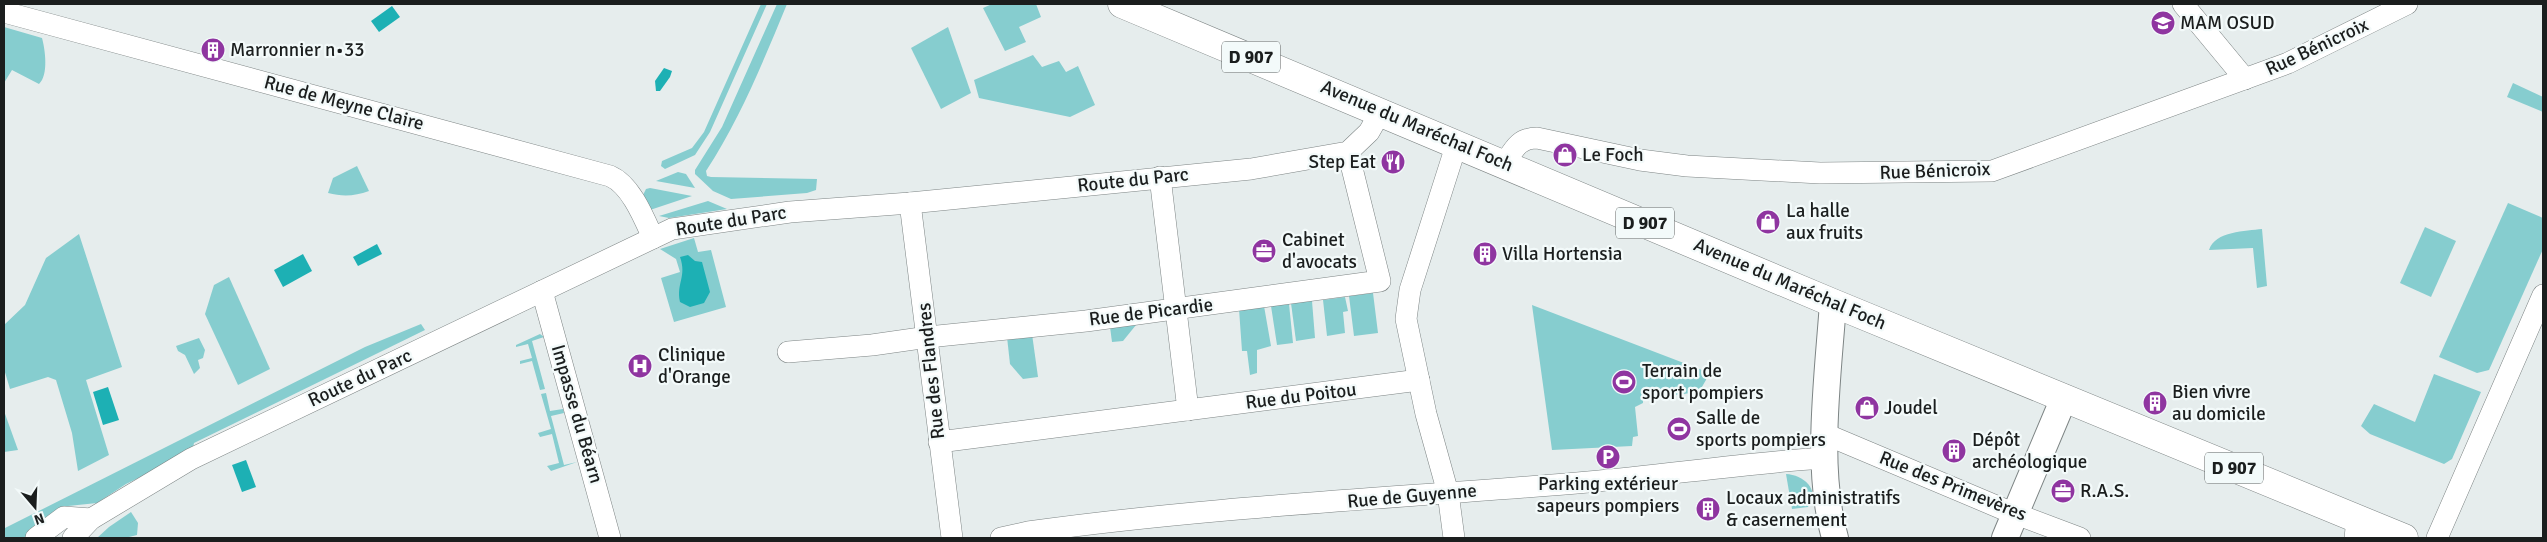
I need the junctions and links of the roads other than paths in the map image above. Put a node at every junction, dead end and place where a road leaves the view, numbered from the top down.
1 (1122, 4) edge
2 (2183, 4) edge
3 (2407, 4) edge
4 (4, 12) edge
5 (2246, 79) junction
6 (1381, 111) junction
7 (1458, 143) junction
8 (1348, 152) junction
9 (1505, 163) junction
10 (1160, 177) junction
11 (910, 203) junction
12 (653, 238) junction
13 (542, 291) junction
14 (2543, 295) edge
15 (1833, 303) junction
16 (1176, 309) junction
17 (928, 337) junction
18 (788, 352) dead end
19 (1419, 380) junction
20 (2064, 398) junction
21 (1188, 410) junction
22 (939, 442) junction
23 (1825, 446) junction
24 (1448, 493) junction
25 (2016, 513) junction
26 (91, 520) junction
27 (2356, 529) edge
28 (36, 538) edge
29 (74, 538) edge
30 (610, 538) edge
31 (952, 538) edge
32 (1001, 538) edge
33 (1454, 538) edge
34 (1835, 538) edge
35 (2005, 538) edge
36 (2080, 538) edge
37 (2404, 538) edge
38 (2437, 538) edge

1 - 6 main road, Avenue du Maréchal Foch / D 907
2 - 5 street
3 - 5 street, Rue Bénicroix
4 - 12 street, Rue de Meyne Claire
5 - 9 street, Rue Bénicroix
6 - 7 main road, Avenue du Maréchal Foch / D 907
6 - 8 street
7 - 9 main road, Avenue du Maréchal Foch / D 907
7 - 19 street
8 - 10 street, Route du Parc
8 - 16 street, Rue de Picardie
9 - 15 main road, Avenue du Maréchal Foch / D 907
10 - 11 street, Route du Parc
10 - 16 street
11 - 12 street, Route du Parc
11 - 17 street, Rue des Flandres
12 - 13 street, Route du Parc
13 - 26 street, Route du Parc
13 - 30 street, Impasse du Béarn
14 - 38 street
15 - 20 main road, Avenue du Maréchal Foch / D 907
15 - 23 street
16 - 17 street, Rue de Picardie
16 - 21 street
17 - 18 street, Rue de Picardie
17 - 22 street, Rue des Flandres
19 - 21 street, Rue du Poitou
19 - 24 street
20 - 25 street
20 - 27 main road, Avenue du Maréchal Foch / D 907
21 - 22 street, Rue du Poitou
22 - 31 street, Rue des Flandres
23 - 24 street, Rue de Guyenne
23 - 25 street, Rue des Primevères
23 - 34 street
24 - 32 street, Rue de Guyenne
24 - 33 street
25 - 35 street
25 - 36 street, Rue des Primevères
26 - 28 street
26 - 29 street, Route du Parc
27 - 37 main road, Avenue du Maréchal Foch / D 907

